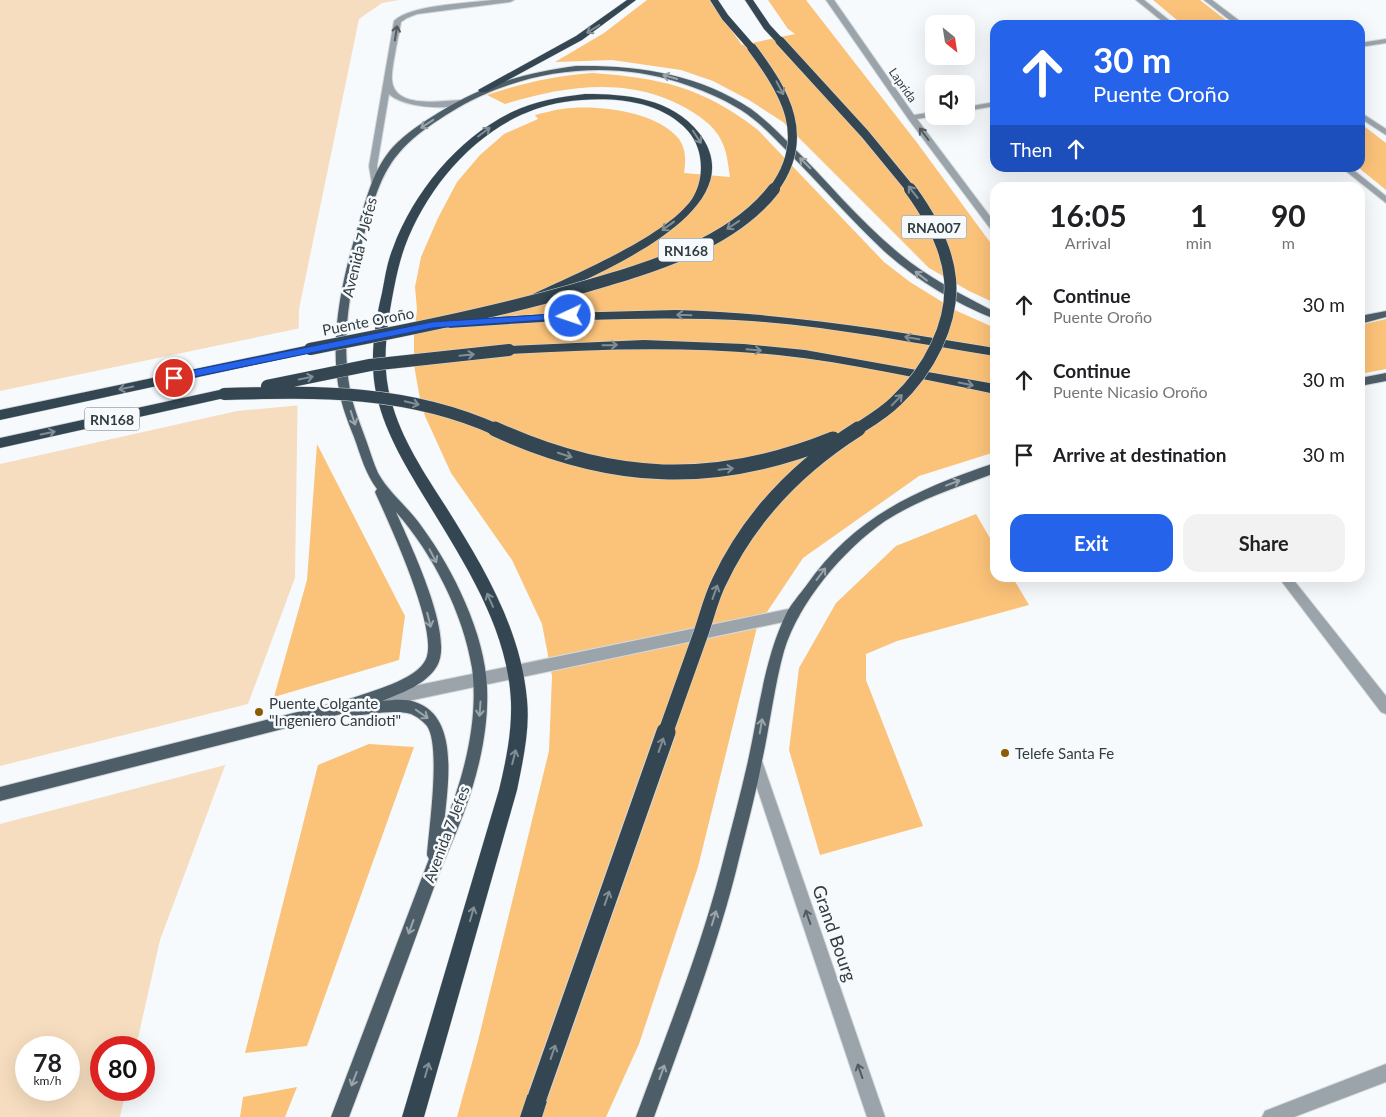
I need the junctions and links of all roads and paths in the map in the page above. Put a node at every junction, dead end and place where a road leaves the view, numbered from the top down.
1 (510, 0) edge
2 (632, 0) edge
3 (714, 0) edge
4 (749, 0) edge
5 (830, 0) edge
6 (1140, 0) edge
7 (1208, 0) edge
8 (1165, 20) edge
9 (1234, 20) edge
10 (1386, 41) edge
11 (1365, 44) edge
12 (388, 82) junction
13 (483, 90) junction
14 (460, 102) junction
15 (990, 105) edge
16 (975, 107) edge
17 (925, 116) edge
18 (912, 118) junction
19 (1365, 118) edge
20 (1386, 133) edge
21 (1351, 172) edge
22 (1364, 182) edge
23 (1365, 183) edge
24 (375, 184) junction
25 (1386, 200) edge
26 (990, 222) edge
27 (520, 305) junction
28 (990, 313) edge
29 (1386, 314) edge
30 (1365, 319) edge
31 (432, 325) junction
32 (990, 351) edge
33 (1386, 377) edge
34 (1365, 381) edge
35 (990, 388) edge
36 (224, 394) junction
37 (0, 415) edge
38 (857, 428) junction
39 (0, 444) edge
40 (990, 470) edge
41 (374, 477) junction
42 (1288, 582) edge
43 (793, 614) junction
44 (515, 673) junction
45 (480, 678) junction
46 (1386, 707) edge
47 (323, 712) junction
48 (755, 761) junction
49 (0, 794) edge
50 (434, 865) junction
51 (1386, 1073) edge
52 (534, 1107) edge
53 (648, 1113) edge
54 (340, 1117) edge
55 (413, 1117) edge
56 (876, 1117) edge
57 (1271, 1117) edge

12 -> 1 street
2 -> 13 highway
3 -> 27 highway, RN168, bridge
38 -> 4 highway, RNA007, bridge
5 - 18 street, Laprida
6 - 8 street
7 - 9 street
10 - 11 street
12 - 14 street
12 - 24 street
13 - 14 main road, Avenida 7 Jefes
28 -> 13 main road, Avenida 7 Jefes
14 -> 24 main road, Avenida 7 Jefes
15 - 16 street
17 - 18 street
26 -> 18 street, Laprida
19 - 20 street
21 - 22 street
23 - 25 street
24 -> 41 main road, Avenida 7 Jefes
27 - 31 highway, RN168, bridge
44 -> 27 highway, bridge
29 - 30 main road
32 -> 31 highway, bridge
31 -> 37 highway, Puente Oroño / RN168, bridge
33 - 34 main road
36 -> 35 highway, bridge
36 -> 38 highway, bridge
39 -> 36 highway, RN168
52 -> 38 highway, bridge
43 -> 40 main road
41 -> 45 main road, Avenida 7 Jefes
41 -> 47 main road
42 - 46 street
43 - 44 street
48 -> 43 main road
44 - 45 street
55 -> 44 highway
45 - 47 street
45 -> 50 main road, Avenida 7 Jefes
47 - 49 main road
47 -> 50 main road
53 -> 48 main road
56 -> 48 street, Grand Bourg
50 -> 54 main road, Avenida 7 Jefes
51 - 57 street

